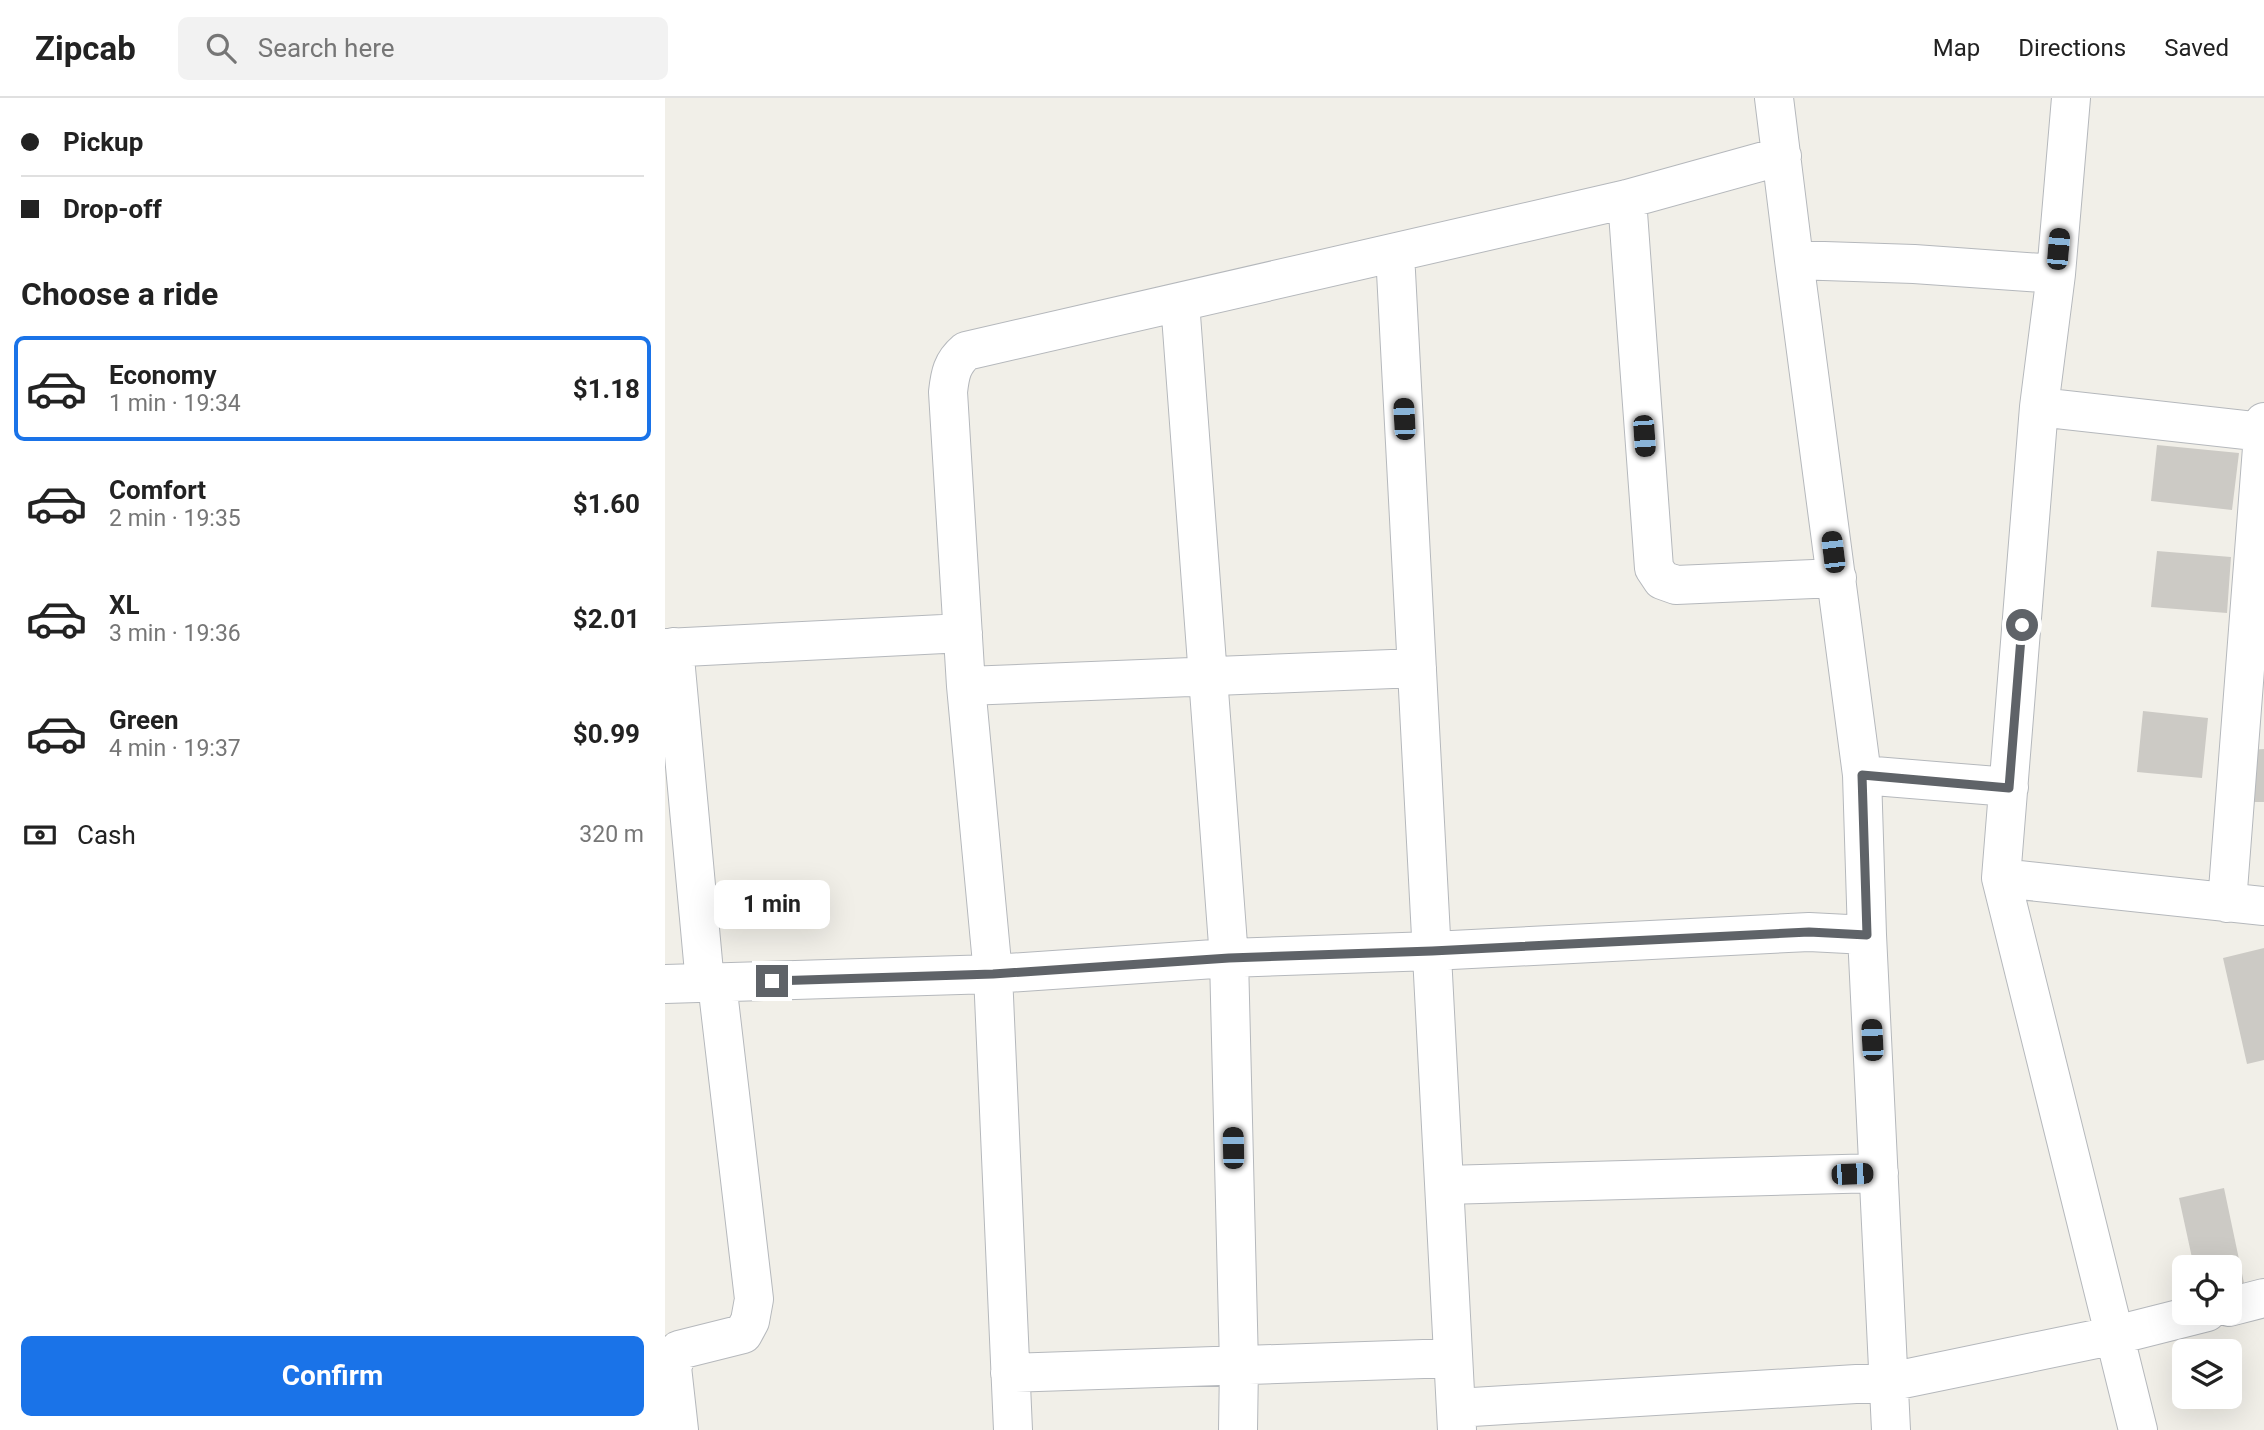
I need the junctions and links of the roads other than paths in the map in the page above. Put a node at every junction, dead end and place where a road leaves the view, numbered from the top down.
1 (1774, 98) edge
2 (2071, 98) edge
3 (1782, 156) junction
4 (1627, 199) junction
5 (1395, 253) junction
6 (1794, 260) junction
7 (2056, 274) junction
8 (1180, 302) junction
9 (2039, 407) junction
10 (2264, 429) edge
11 (1836, 578) junction
12 (963, 633) junction
13 (669, 648) edge
14 (1417, 668) junction
15 (1207, 676) junction
16 (966, 686) junction
17 (1862, 775) junction
18 (2009, 788) junction
19 (2001, 878) junction
20 (2227, 903) junction
21 (2264, 906) edge
22 (1867, 935) junction
23 (1432, 951) junction
24 (1229, 958) junction
25 (993, 974) junction
26 (711, 983) junction
27 (665, 984) edge
28 (1879, 1173) junction
29 (1445, 1185) junction
30 (2264, 1298) edge
31 (2242, 1304) edge
32 (2172, 1321) edge
33 (2116, 1335) junction
34 (1453, 1358) junction
35 (1238, 1365) junction
36 (1010, 1373) junction
37 (1889, 1382) junction
38 (1456, 1419) edge
39 (679, 1430) edge
40 (1013, 1430) edge
41 (1238, 1430) edge
42 (1891, 1430) edge
43 (2138, 1430) edge

1 - 3 street
2 - 7 street
3 - 4 street
3 - 6 street
4 - 5 street
4 - 11 street
5 - 8 street
5 - 14 street
6 - 7 street
6 - 11 street
7 - 9 street
8 - 12 street
8 - 15 street
9 - 10 street
9 - 18 street
10 - 20 street
11 - 17 street
12 - 13 street
12 - 16 street
13 - 26 street
14 - 15 street
14 - 23 street
15 - 16 street
15 - 24 street
16 - 25 street
17 - 18 street
17 - 22 street
18 - 19 street
19 - 20 street
19 - 33 street
20 - 21 street
22 - 23 street
22 - 28 street
23 - 24 street
23 - 29 street
24 - 25 street
24 - 35 street
25 - 26 street
25 - 36 street
26 - 27 street
26 - 39 street
28 - 29 street
28 - 37 street
29 - 34 street
30 - 31 street
32 - 33 street
33 - 37 street
33 - 43 street
34 - 35 street
34 - 38 street
35 - 36 street
35 - 41 street
36 - 40 street
37 - 38 street
37 - 42 street

